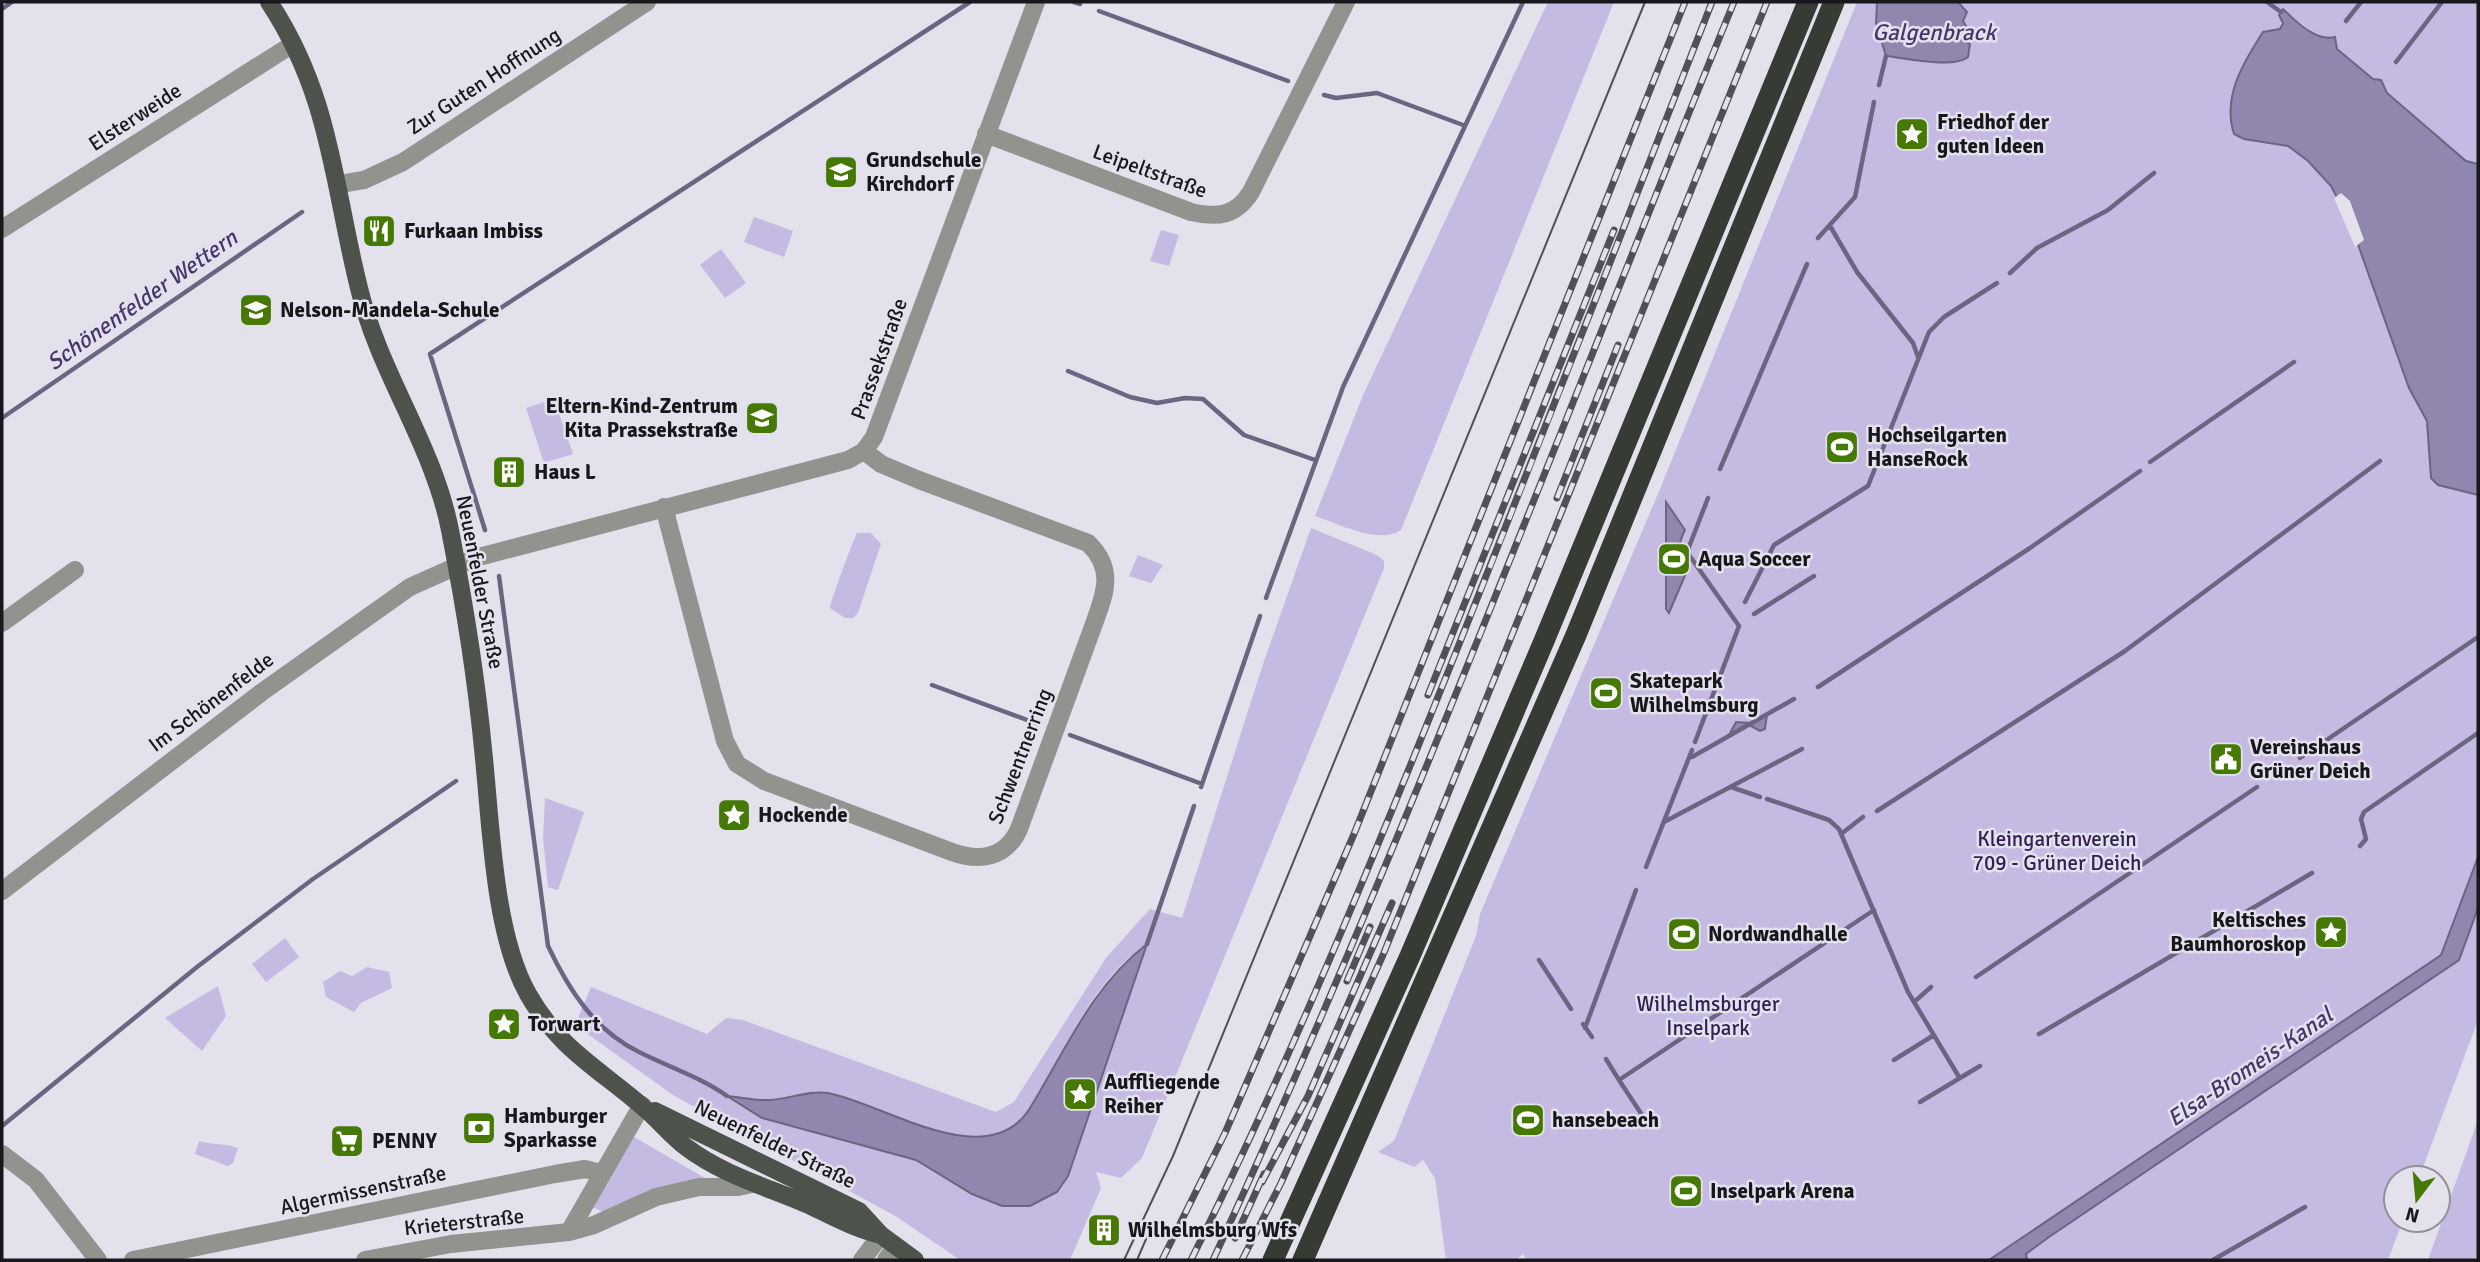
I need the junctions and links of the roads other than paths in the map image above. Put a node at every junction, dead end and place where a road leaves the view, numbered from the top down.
1 (269, 2) edge
2 (647, 2) edge
3 (1036, 2) edge
4 (1346, 2) edge
5 (1808, 2) edge
6 (1834, 2) edge
7 (293, 44) junction
8 (986, 134) junction
9 (340, 184) junction
10 (2, 229) edge
11 (864, 451) junction
12 (664, 507) junction
13 (456, 564) junction
14 (75, 570) dead end
15 (2, 623) edge
16 (2, 891) edge
17 (642, 1105) junction
18 (2, 1154) edge
19 (601, 1173) junction
20 (752, 1184) junction
21 (569, 1232) junction
22 (881, 1235) junction
23 (891, 1253) edge
24 (99, 1260) edge
25 (133, 1260) edge
26 (365, 1260) edge
27 (862, 1260) edge
28 (915, 1260) edge
29 (1273, 1260) edge
30 (1303, 1260) edge

1 - 7 main road, Neuenfelder Straße
2 - 9 street, Zur Guten Hoffnung
3 - 8 street, Prassekstraße
4 - 8 street, Leipeltstraße
5 - 29 highway
6 - 30 highway
7 - 9 main road, Neuenfelder Straße
7 - 10 street, Elsterweide
8 - 11 street, Prassekstraße
9 - 13 main road, Neuenfelder Straße
11 - 12 street, Prassekstraße
11 - 12 street, Schwentnerring
12 - 13 street, Prassekstraße
13 - 16 street, Im Schönenfelde
13 - 17 main road, Neuenfelder Straße
14 - 15 street
17 - 19 street
17 - 20 main road, Neuenfelder Straße
17 - 22 main road, Neuenfelder Straße
18 - 24 street
19 - 21 street
19 - 25 street, Algermissenstraße
20 - 21 street, Krieterstraße
20 - 22 main road, Neuenfelder Straße
21 - 26 street, Krieterstraße
22 - 23 main road, Neuenfelder Straße
22 - 27 street
23 - 28 main road, Neuenfelder Straße

